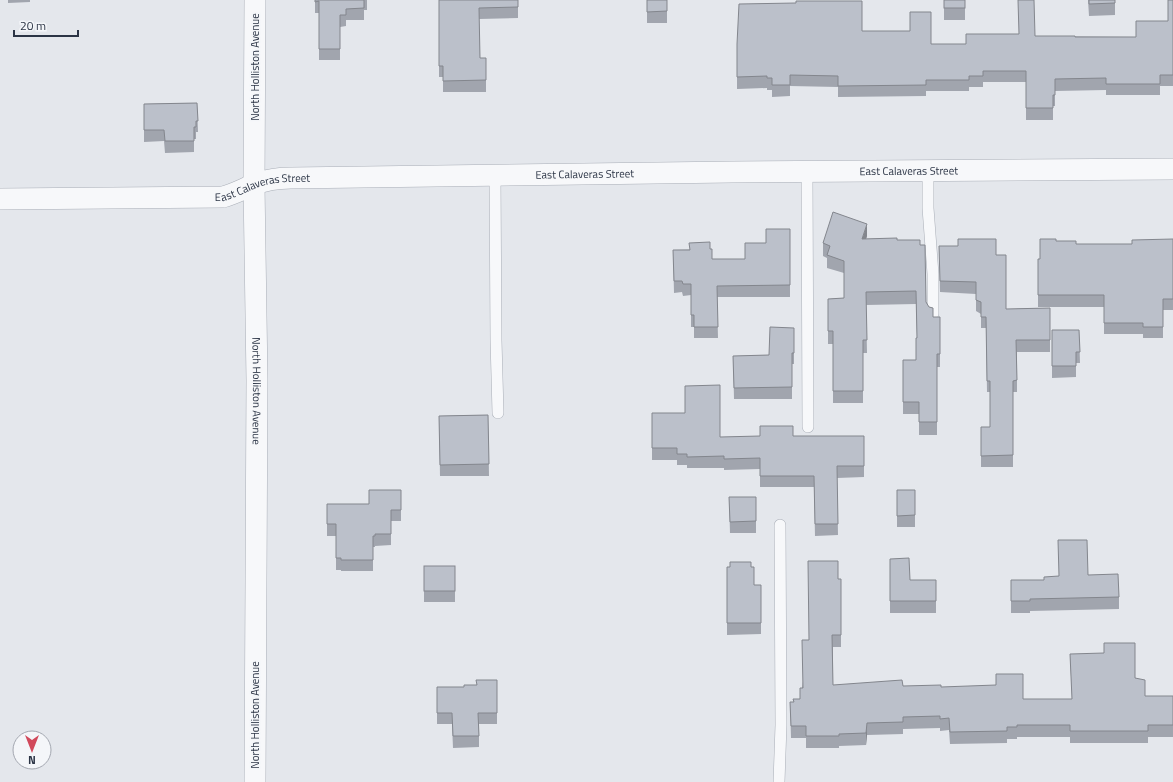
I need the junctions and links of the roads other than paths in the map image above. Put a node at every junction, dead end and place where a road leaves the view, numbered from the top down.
1 (255, 0) edge
2 (1173, 169) edge
3 (807, 171) junction
4 (928, 171) junction
5 (495, 175) junction
6 (254, 185) junction
7 (0, 199) edge
8 (933, 314) edge
9 (498, 413) dead end
10 (808, 427) dead end
11 (780, 525) dead end
12 (255, 782) edge
13 (780, 782) edge

1 - 6 street, North Holliston Avenue
2 - 4 street, East Calaveras Street
3 - 4 street, East Calaveras Street
3 - 5 street, East Calaveras Street
3 - 10 lane
4 - 8 lane
5 - 6 street, East Calaveras Street
5 - 9 lane
6 - 7 street, East Calaveras Street
6 - 12 street, North Holliston Avenue
11 - 13 lane

